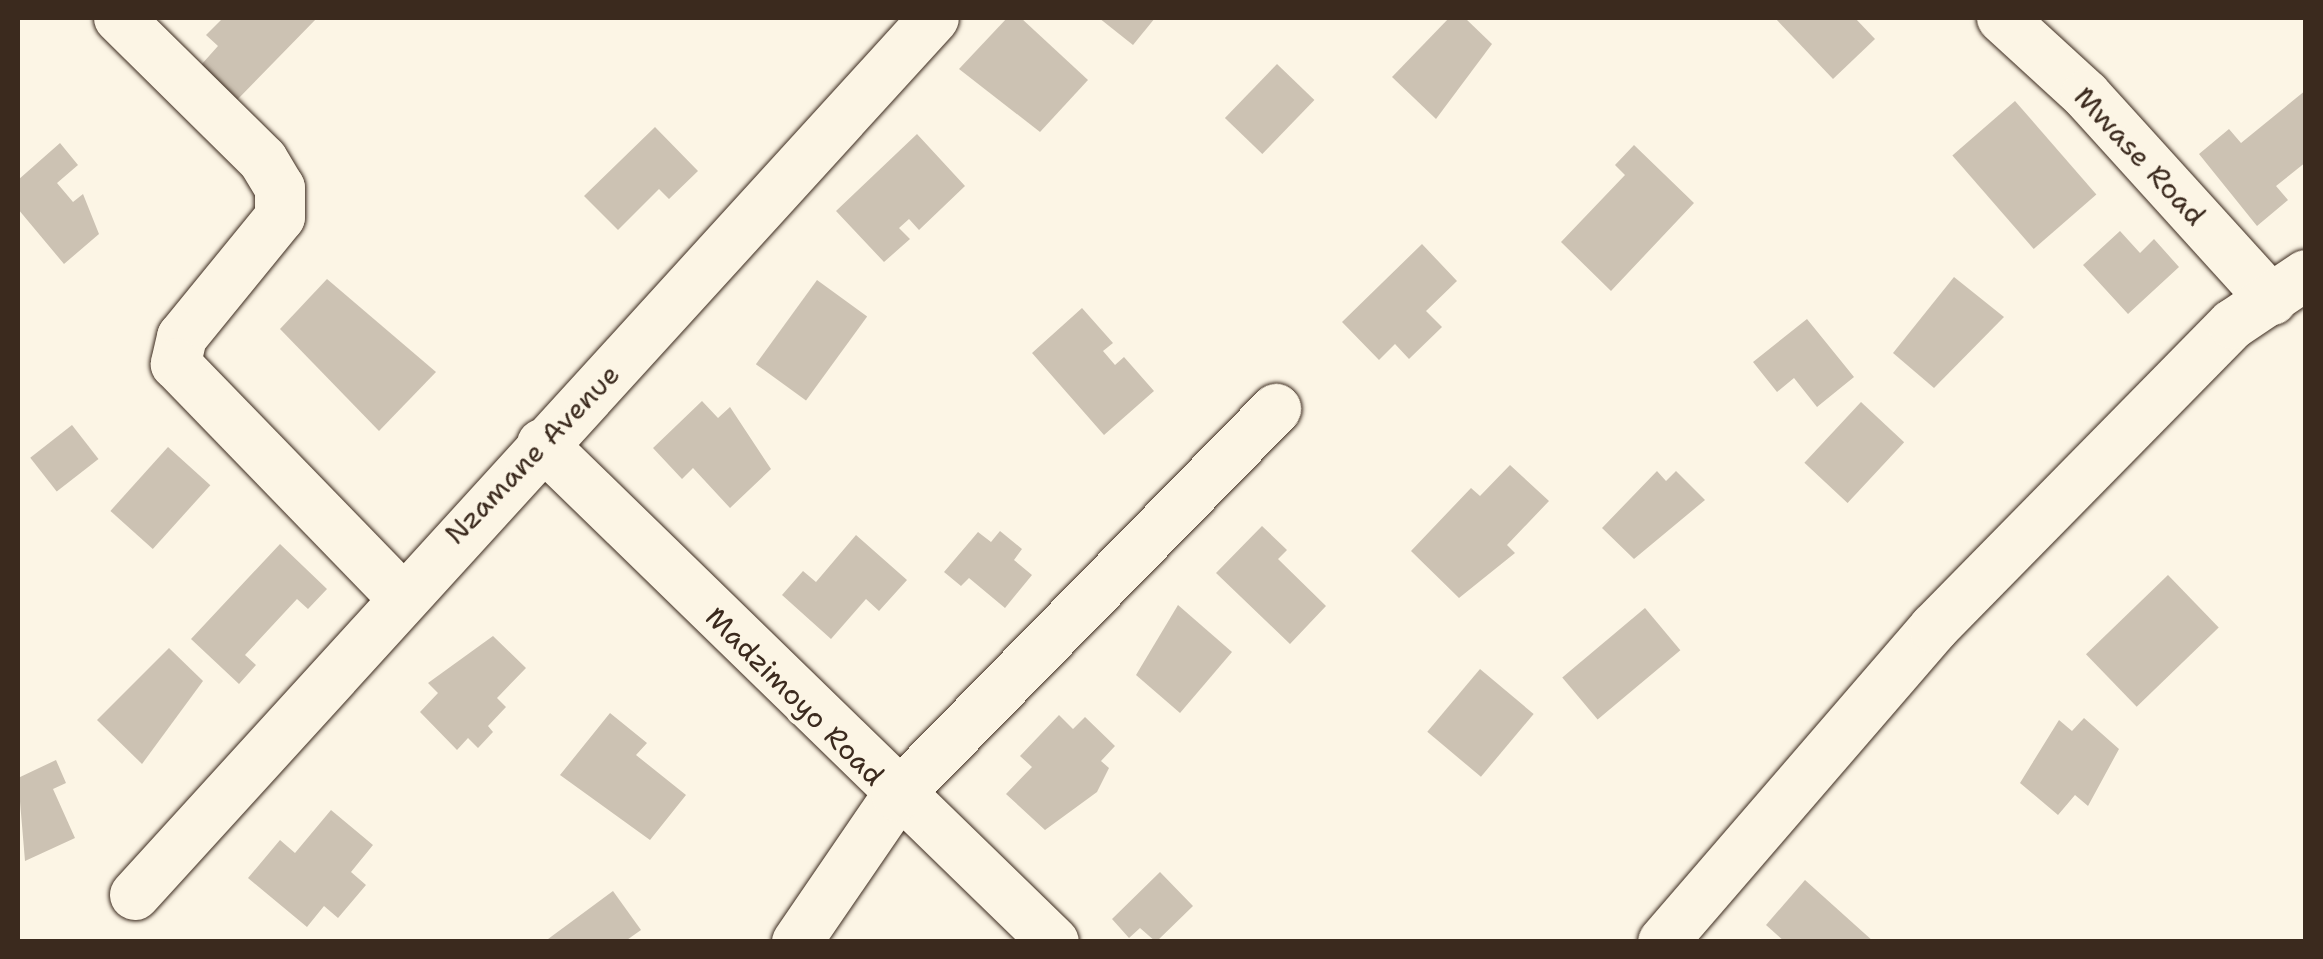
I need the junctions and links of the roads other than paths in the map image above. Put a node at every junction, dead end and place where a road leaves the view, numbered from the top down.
1 (119, 18) edge
2 (934, 18) edge
3 (2002, 18) edge
4 (2289, 288) edge
5 (1276, 409) dead end
6 (542, 444) junction
7 (399, 594) junction
8 (897, 796) junction
9 (135, 895) dead end
10 (797, 942) edge
11 (1054, 942) edge
12 (1663, 942) edge

1 - 7 street
2 - 6 street, Nzamane Avenue
3 - 4 street, Mwase Road
4 - 12 street
5 - 8 street
6 - 7 street, Nzamane Avenue
6 - 8 street, Madzimoyo Road
7 - 9 street, Nzamane Avenue
8 - 10 street
8 - 11 street, Madzimoyo Road

